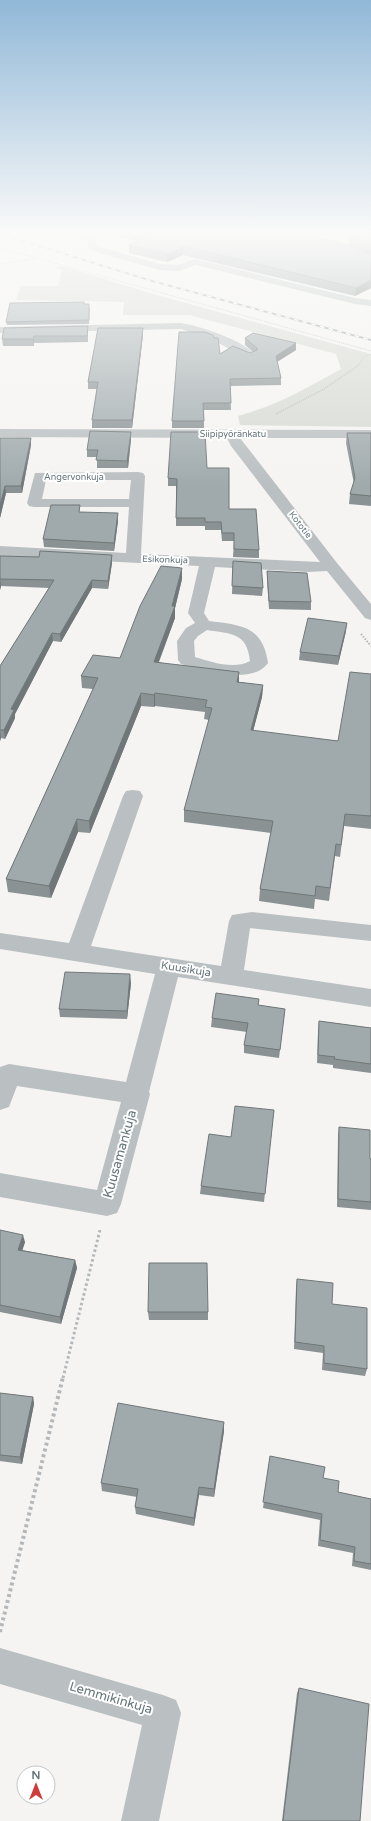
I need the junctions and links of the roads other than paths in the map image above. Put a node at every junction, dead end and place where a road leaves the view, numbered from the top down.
1 (0, 330) edge
2 (250, 356) edge
3 (0, 433) edge
4 (232, 434) junction
5 (371, 434) edge
6 (136, 503) junction
7 (0, 551) edge
8 (133, 559) junction
9 (208, 562) junction
10 (331, 566) junction
11 (371, 615) edge
12 (204, 625) dead end
13 (133, 796) dead end
14 (371, 933) edge
15 (0, 942) edge
16 (77, 953) junction
17 (169, 966) junction
18 (231, 976) junction
19 (371, 998) edge
20 (137, 1094) junction
21 (0, 1099) edge
22 (0, 1185) edge
23 (0, 1666) edge
24 (140, 1821) edge

1 - 2 street
3 - 4 street, Siipipyöränkatu
4 - 5 street, Siipipyöränkatu
4 - 10 street, Kototie
6 - 6 street, Angervonkuja
6 - 8 street, Angervonkuja
7 - 8 street, Esikonkuja
8 - 9 street, Esikonkuja
9 - 10 street, Esikonkuja
9 - 12 street
10 - 11 street, Kototie
13 - 16 street
14 - 18 street
15 - 16 street, Kuusikuja
16 - 17 street, Kuusikuja
17 - 18 street, Kuusikuja
17 - 20 street, Kuusamankuja
18 - 19 street, Kuusikuja
20 - 21 street, Kuusamankuja
20 - 22 street, Kuusamankuja
23 - 24 street, Lemmikinkuja

